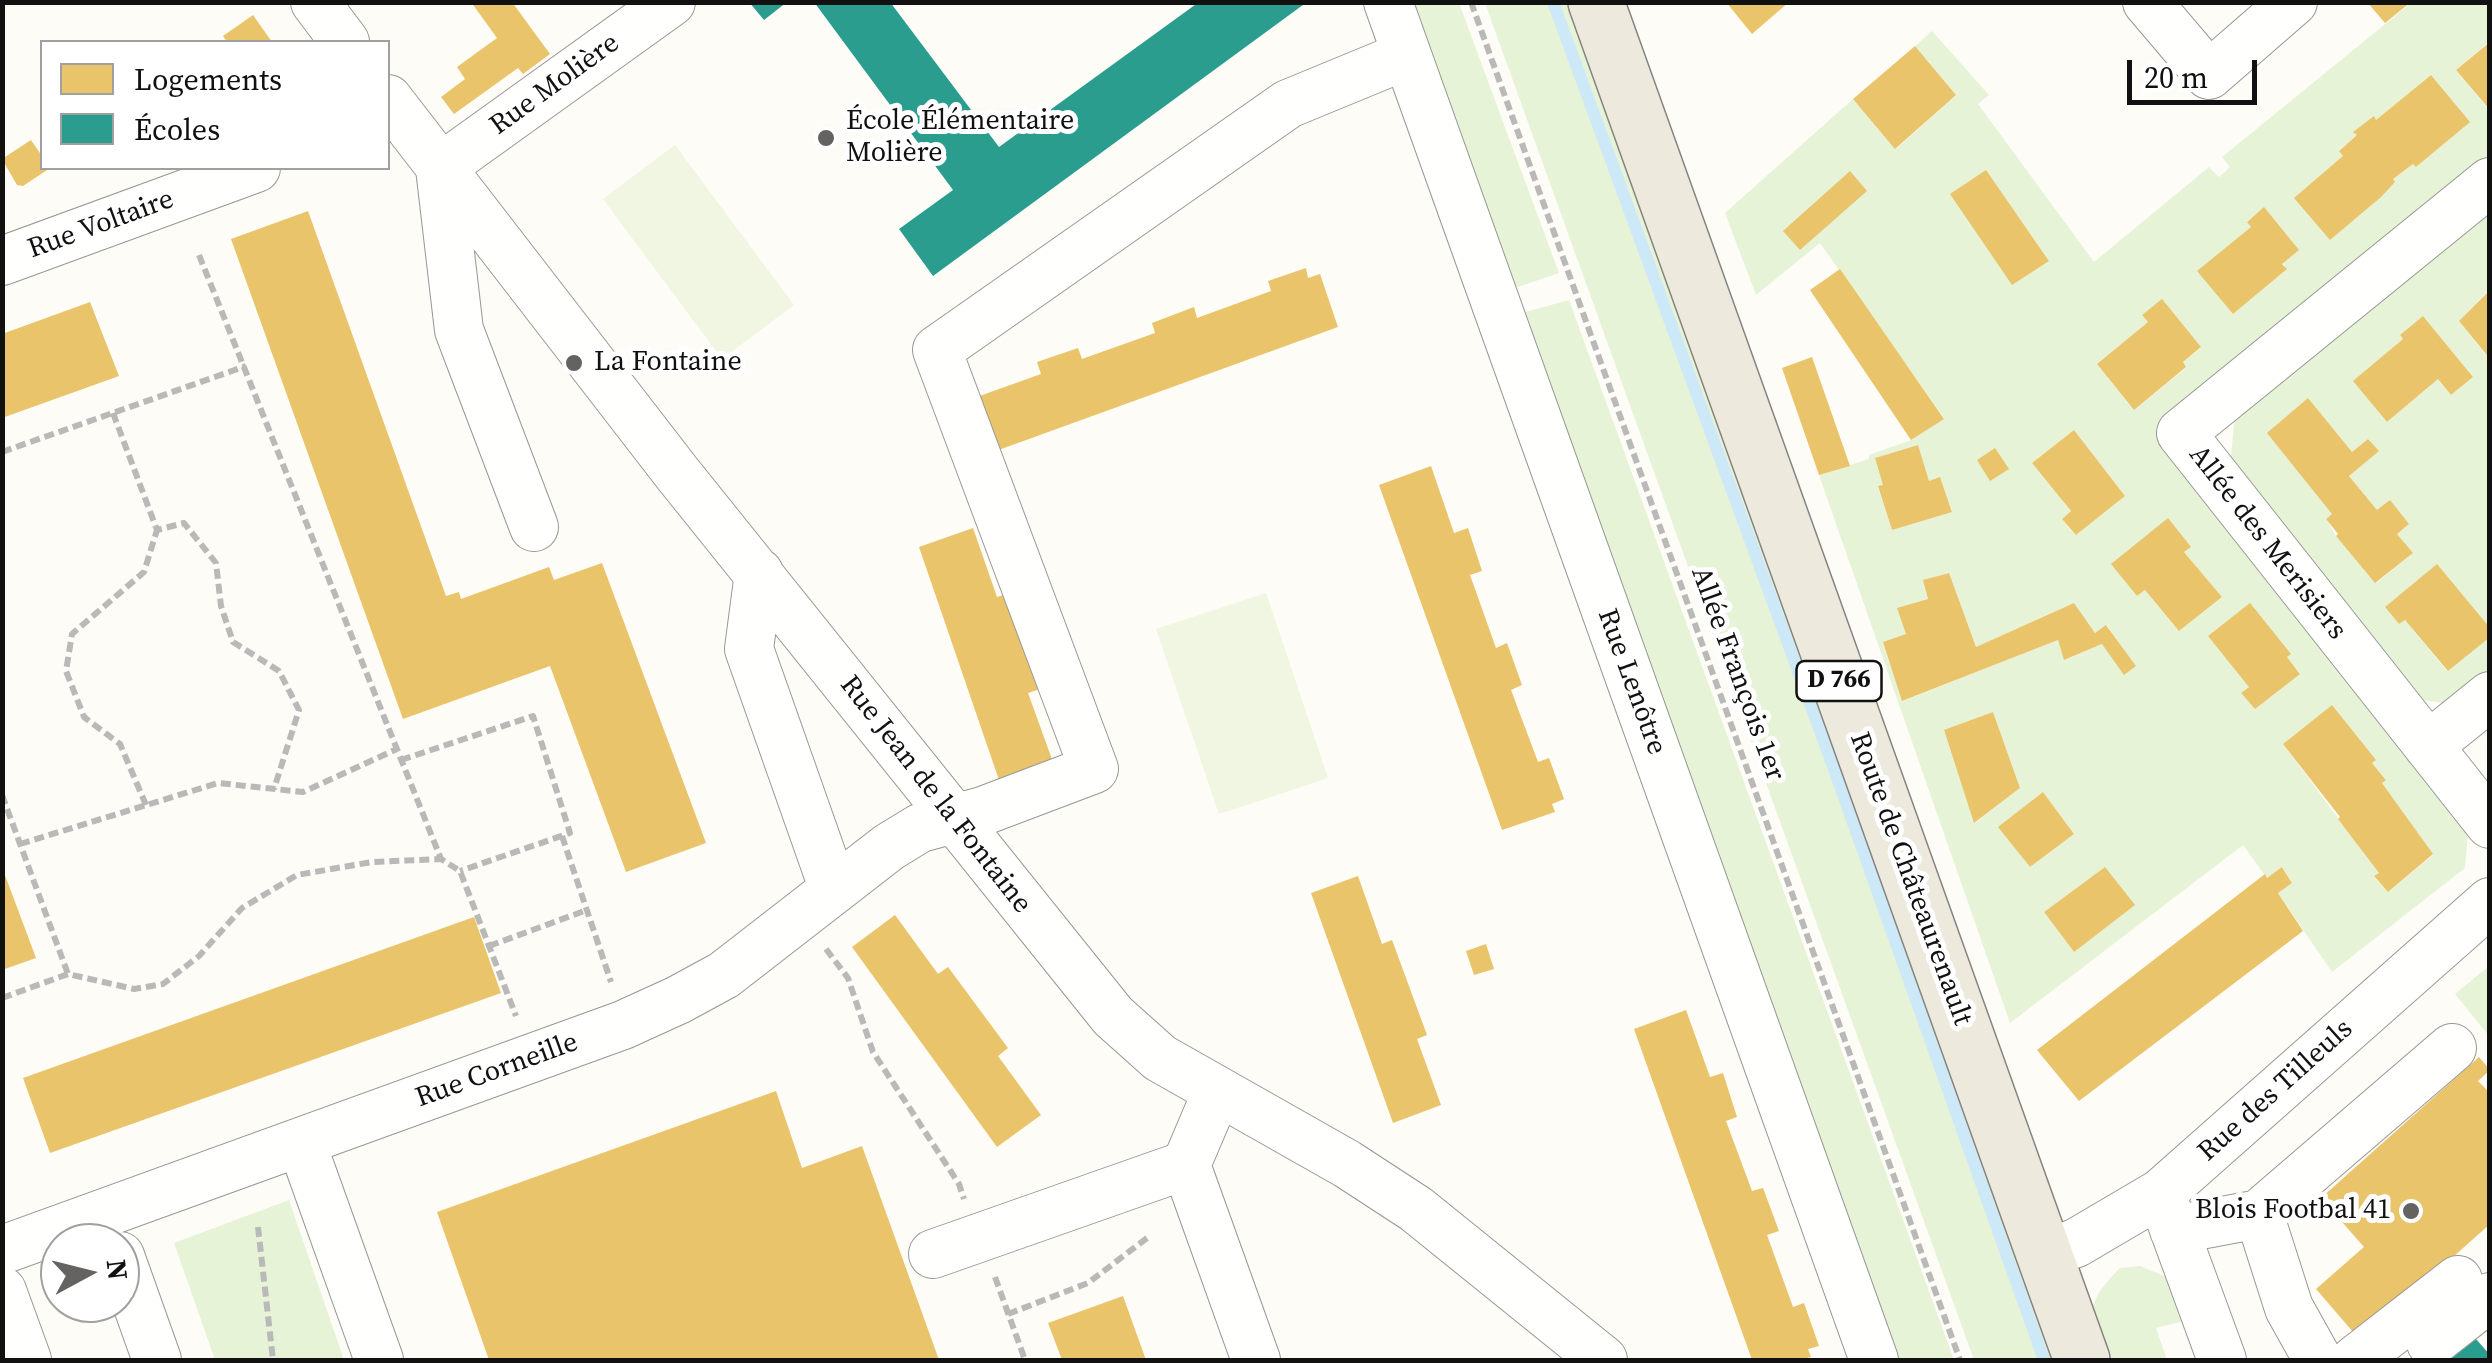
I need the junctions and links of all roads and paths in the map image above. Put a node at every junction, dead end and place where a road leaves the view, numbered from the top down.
1 (316, 2) edge
2 (671, 2) edge
3 (1388, 2) edge
4 (1471, 2) edge
5 (1596, 2) edge
6 (2148, 2) edge
7 (2293, 2) edge
8 (344, 40) edge
9 (1406, 55) junction
10 (390, 104) edge
11 (440, 168) junction
12 (251, 170) edge
13 (2490, 182) edge
14 (199, 255) dead end
15 (2, 261) edge
16 (246, 366) junction
17 (113, 413) junction
18 (2, 452) edge
19 (534, 527) dead end
20 (158, 530) junction
21 (759, 573) junction
22 (2490, 696) edge
23 (2428, 746) junction
24 (397, 749) junction
25 (402, 760) junction
26 (274, 789) junction
27 (2, 795) edge
28 (146, 805) junction
29 (952, 818) junction
30 (2490, 824) edge
31 (562, 836) junction
32 (20, 844) junction
33 (441, 859) junction
34 (460, 871) junction
35 (834, 890) junction
36 (2490, 902) edge
37 (587, 910) junction
38 (816, 936) dead end
39 (489, 946) junction
40 (68, 974) junction
41 (612, 985) dead end
42 (2, 998) edge
43 (522, 1033) dead end
44 (2452, 1048) dead end
45 (1218, 1092) junction
46 (302, 1142) junction
47 (1186, 1165) junction
48 (965, 1200) dead end
49 (2167, 1211) junction
50 (2259, 1214) junction
51 (140, 1223) edge
52 (258, 1227) dead end
53 (1147, 1238) dead end
54 (40, 1246) edge
55 (2, 1250) edge
56 (933, 1254) dead end
57 (2044, 1254) junction
58 (992, 1268) dead end
59 (2474, 1289) edge
60 (2, 1292) edge
61 (140, 1312) edge
62 (1008, 1314) junction
63 (27, 1360) edge
64 (157, 1360) edge
65 (272, 1360) edge
66 (378, 1360) edge
67 (1024, 1360) edge
68 (1256, 1360) edge
69 (1603, 1360) edge
70 (1874, 1360) edge
71 (1960, 1360) edge
72 (2082, 1360) edge
73 (2222, 1360) edge
74 (2318, 1360) edge
75 (2355, 1360) edge
76 (2408, 1360) edge

1 - 8 street
2 - 11 street, Rue Molière
3 - 9 street, Rue Lenôtre
4 - 71 path, Allée François 1er
5 - 57 main road, Route de Châteaurenault / D 766
6 - 7 street
9 - 29 street, Rue Corneille
9 - 70 street, Rue Lenôtre
10 - 11 street, Rue Jean de la Fontaine
11 - 19 street
11 - 21 street, Rue Jean de la Fontaine
12 - 15 street, Rue Voltaire
13 - 23 street, Allée des Merisiers
14 - 16 path
16 - 17 path
16 - 24 path
17 - 18 path
17 - 20 path
20 - 26 path
20 - 28 path
21 - 29 street, Rue Jean de la Fontaine
21 - 35 street
22 - 23 street
23 - 30 street, Allée des Merisiers
24 - 25 path
24 - 26 path
25 - 31 path
25 - 33 path
26 - 28 path
27 - 32 path
28 - 32 path
29 - 35 street, Rue Corneille
29 - 45 street, Rue Jean de la Fontaine
31 - 34 path
31 - 37 path
32 - 40 path
33 - 34 path
33 - 40 path
34 - 39 path
35 - 46 street, Rue Corneille
36 - 49 street, Rue des Tilleuls
37 - 39 path
37 - 41 path
38 - 48 path
39 - 43 path
40 - 42 path
44 - 50 street
45 - 47 street
45 - 69 street, Rue Jean de la Fontaine
46 - 51 street, Rue Corneille
46 - 66 street
47 - 56 street
47 - 68 street
49 - 50 street
49 - 57 street, Rue des Tilleuls
49 - 73 street
50 - 74 street
52 - 65 path
53 - 62 path
54 - 55 street, Rue Corneille
57 - 72 main road, Route de Châteaurenault / D 766
58 - 62 path
59 - 75 street
59 - 76 street
60 - 63 street
61 - 64 street
62 - 67 path

